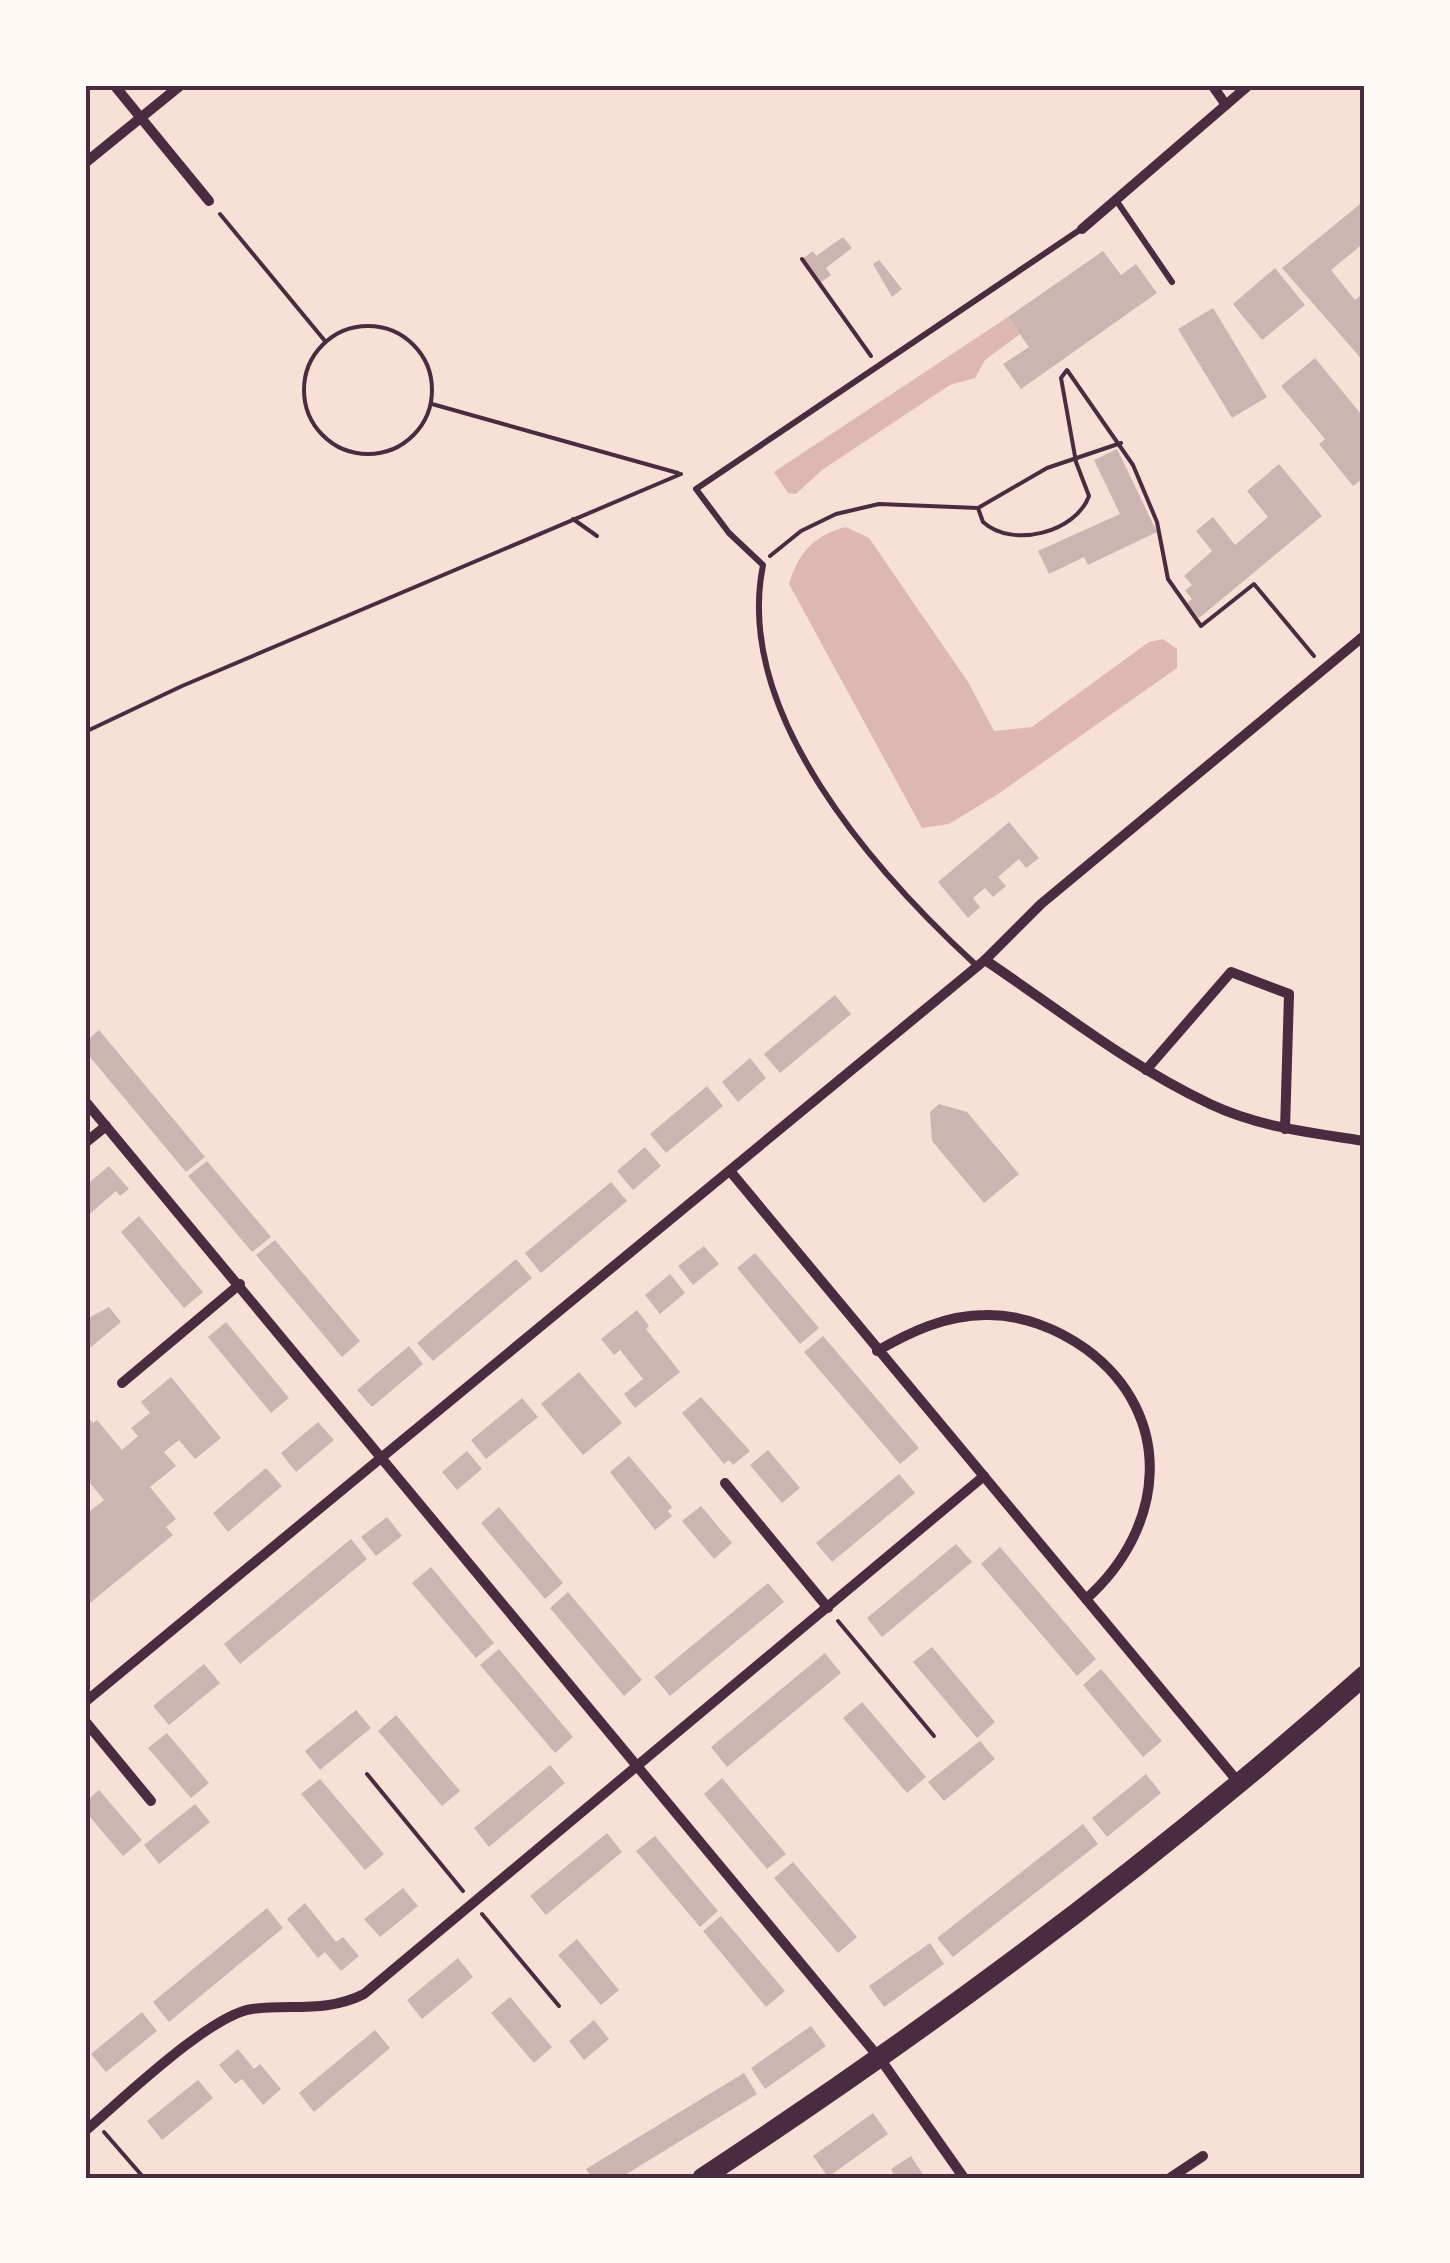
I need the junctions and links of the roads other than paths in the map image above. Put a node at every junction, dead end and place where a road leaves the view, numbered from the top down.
1 (114, 85) edge
2 (182, 85) edge
3 (1212, 85) edge
4 (1249, 85) edge
5 (1226, 105) junction
6 (142, 119) junction
7 (85, 163) edge
8 (1116, 199) junction
9 (209, 202) road end
10 (1082, 228) joint
11 (1172, 282) dead end
12 (1365, 635) edge
13 (980, 962) junction
14 (1146, 1070) junction
15 (85, 1102) edge
16 (106, 1126) junction
17 (1285, 1129) junction
18 (1365, 1141) edge
19 (85, 1143) edge
20 (730, 1171) junction
21 (240, 1284) junction
22 (877, 1351) junction
23 (122, 1382) dead end
24 (382, 1458) junction
25 (984, 1476) junction
26 (724, 1483) dead end
27 (1086, 1599) junction
28 (828, 1608) junction
29 (1365, 1675) edge
30 (85, 1702) edge
31 (85, 1721) edge
32 (638, 1765) junction
33 (1240, 1784) junction
34 (151, 1801) dead end
35 (881, 2060) junction
36 (85, 2131) edge
37 (1203, 2156) dead end
38 (702, 2178) edge
39 (964, 2178) edge
40 (1170, 2178) edge

1 - 6 street
2 - 6 street
3 - 5 street
4 - 5 street
5 - 8 street
6 - 7 street
6 - 9 street
8 - 10 street
8 - 11 lane
10 - 13 lane
12 - 13 street
13 - 14 street
13 - 20 street
14 - 17 street
14 - 17 street
15 - 16 street
16 - 19 street
16 - 21 street
17 - 18 street
20 - 22 street
20 - 24 street
21 - 23 street
21 - 24 street
22 - 25 street
22 - 27 street
24 - 30 street
24 - 32 street
25 - 27 street
25 - 28 street
26 - 28 street
27 - 33 street
28 - 32 street
29 - 33 main road
31 - 34 street
32 - 35 street
32 - 36 street
33 - 35 main road
35 - 38 main road
35 - 39 street
37 - 40 street

